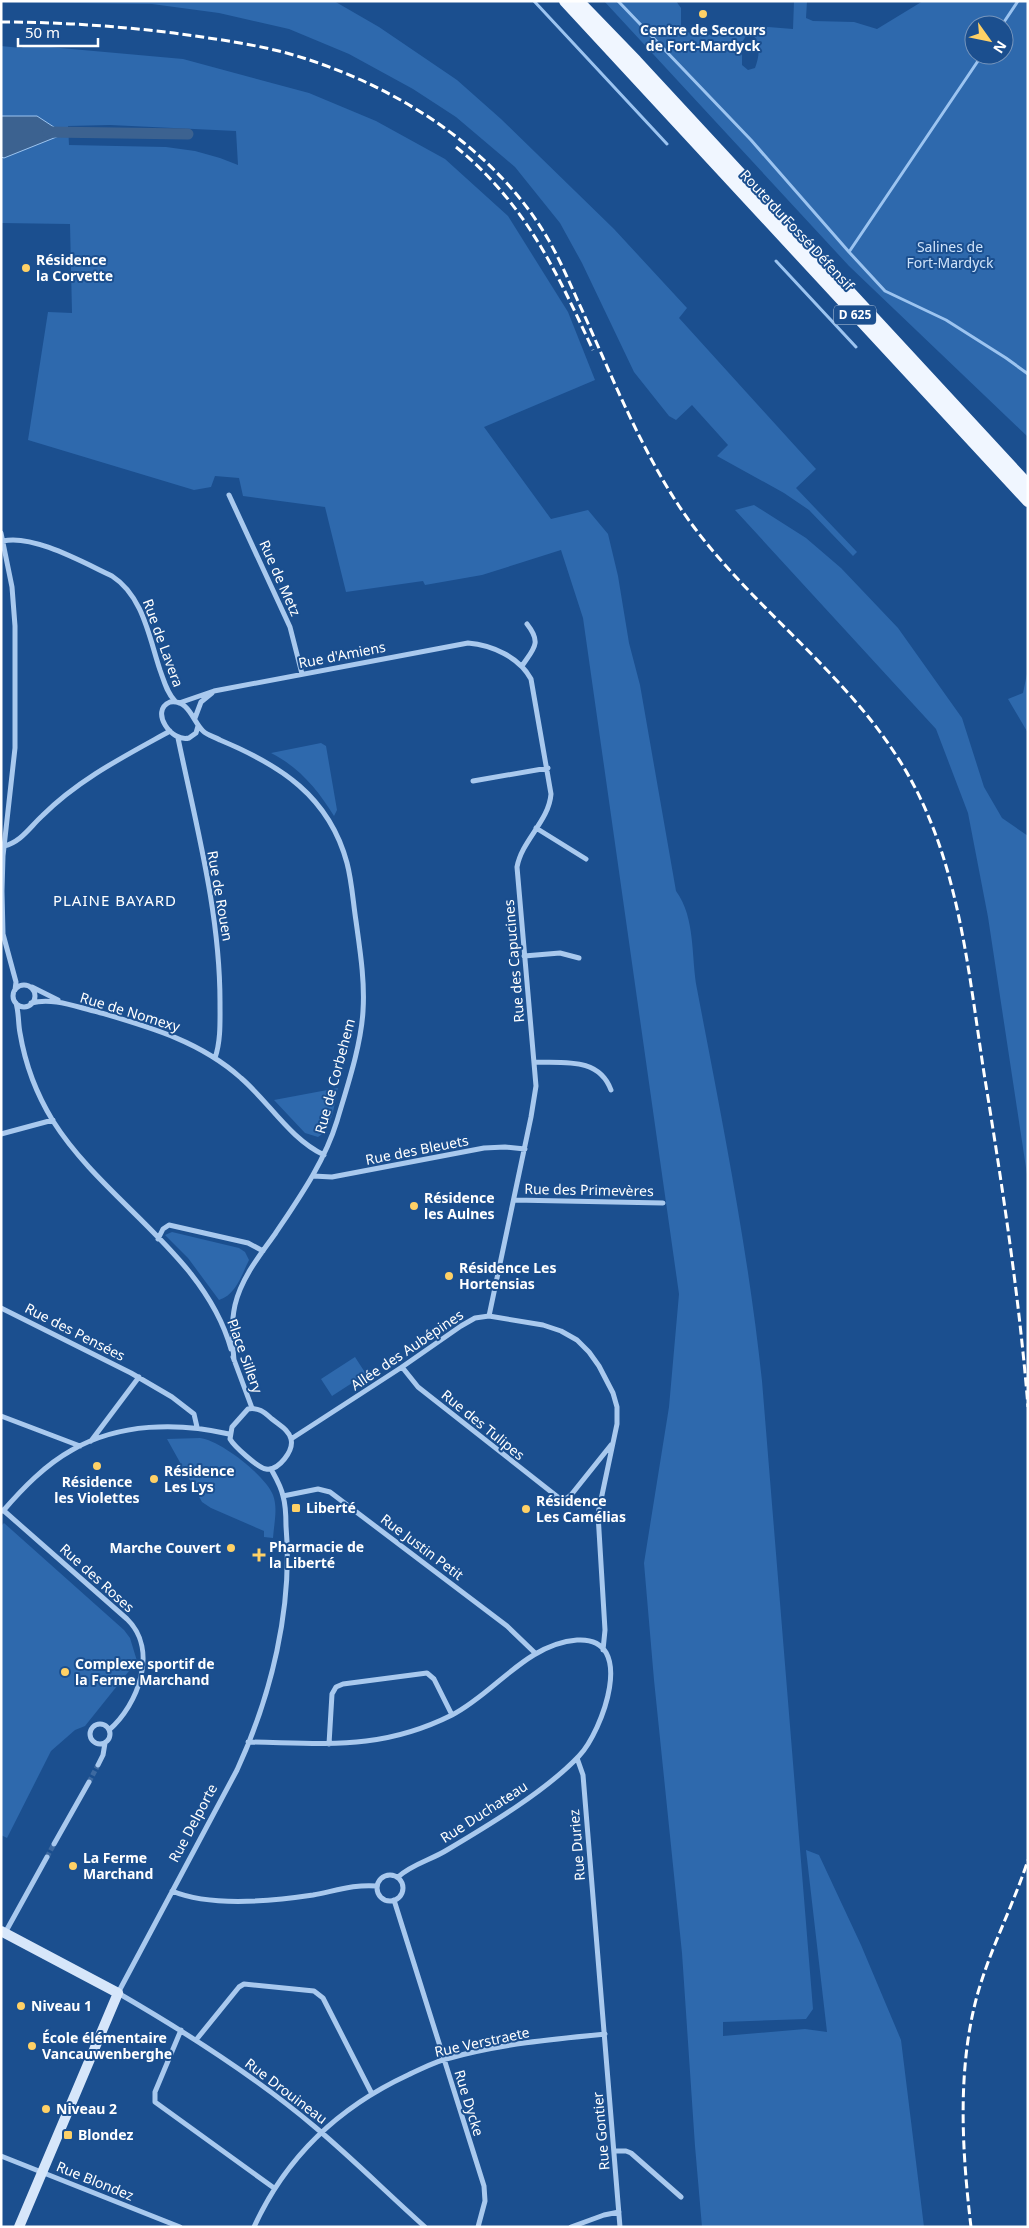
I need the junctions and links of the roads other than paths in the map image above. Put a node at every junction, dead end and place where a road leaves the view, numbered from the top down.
1 (565, 1) edge
2 (578, 1) edge
3 (1028, 485) edge
4 (229, 495) dead end
5 (1028, 501) edge
6 (1, 533) edge
7 (3, 541) junction
8 (527, 624) dead end
9 (475, 644) joint
10 (522, 666) junction
11 (302, 674) junction
12 (214, 691) junction
13 (177, 702) junction
14 (195, 718) junction
15 (198, 726) junction
16 (170, 731) junction
17 (178, 738) junction
18 (548, 768) junction
19 (473, 781) dead end
20 (536, 828) junction
21 (4, 846) junction
22 (586, 859) dead end
23 (2, 881) edge
24 (524, 956) junction
25 (579, 958) dead end
26 (30, 986) junction
27 (15, 990) junction
28 (16, 1003) junction
29 (31, 1003) junction
30 (67, 1004) junction
31 (215, 1058) junction
32 (535, 1062) junction
33 (611, 1090) dead end
34 (52, 1120) junction
35 (1, 1134) edge
36 (525, 1149) junction
37 (324, 1156) junction
38 (313, 1176) junction
39 (514, 1200) junction
40 (663, 1203) dead end
41 (158, 1239) junction
42 (263, 1251) junction
43 (1, 1308) edge
44 (489, 1316) junction
45 (234, 1360) junction
46 (402, 1368) junction
47 (139, 1378) junction
48 (252, 1408) junction
49 (1, 1416) edge
50 (197, 1427) junction
51 (229, 1434) junction
52 (291, 1439) junction
53 (90, 1442) junction
54 (612, 1444) junction
55 (80, 1446) junction
56 (271, 1469) junction
57 (283, 1496) junction
58 (2, 1511) edge
59 (603, 1650) junction
60 (535, 1653) junction
61 (452, 1715) junction
62 (109, 1730) junction
63 (248, 1742) junction
64 (105, 1743) junction
65 (329, 1744) junction
66 (577, 1758) junction
67 (98, 1766) tunnel mouth
68 (89, 1782) tunnel mouth
69 (54, 1844) tunnel mouth
70 (46, 1857) tunnel mouth
71 (398, 1878) junction
72 (377, 1886) junction
73 (172, 1891) junction
74 (394, 1900) junction
75 (3, 1932) edge
76 (118, 1993) junction
77 (181, 2030) junction
78 (604, 2034) junction
79 (196, 2040) junction
80 (444, 2060) junction
81 (372, 2094) junction
82 (322, 2133) junction
83 (615, 2151) junction
84 (1, 2156) edge
85 (43, 2173) junction
86 (274, 2188) junction
87 (681, 2197) dead end
88 (619, 2212) junction
89 (19, 2227) edge
90 (180, 2227) edge
91 (254, 2227) edge
92 (425, 2227) edge
93 (478, 2227) edge
94 (570, 2227) edge
95 (620, 2227) edge

1 - 5 main road, Route du Fossé Défensif / D 625
2 - 3 main road, Route du Fossé Défensif / D 625
4 - 11 street, Rue de Metz
6 - 7 street
7 - 13 street, Rue de Lavera
7 - 21 street
8 - 10 street
9 - 10 street, Rue des Capucines
9 - 11 street, Rue d'Amiens
10 - 18 street, Rue des Capucines
11 - 12 street, Rue d'Amiens
12 - 13 street, Rue d'Amiens
12 - 14 street
13 - 14 street
13 - 16 street
14 - 15 street
15 - 17 street
15 - 37 street, Rue de Corbehem
16 - 17 street
16 - 21 street
17 - 31 street, Rue de Rouen
18 - 19 street
18 - 20 street, Rue des Capucines
20 - 22 street
20 - 24 street, Rue des Capucines
21 - 23 street
23 - 27 street
24 - 25 street
24 - 32 street, Rue des Capucines
26 - 27 street
26 - 29 street
26 - 30 street, Rue de Nomexy
27 - 28 street
28 - 29 street
28 - 34 street, Place Sillery
29 - 30 street, Rue de Nomexy
30 - 31 street, Rue de Nomexy
31 - 37 street, Rue de Nomexy
32 - 33 street
32 - 36 street, Rue des Capucines
34 - 35 street
34 - 41 street, Place Sillery
36 - 38 street, Rue des Bleuets
36 - 39 street, Rue des Capucines
37 - 38 street, Rue de Corbehem
38 - 42 street, Rue de Corbehem
39 - 40 street, Rue des Primevères
39 - 44 street, Rue des Capucines
41 - 42 street
41 - 45 street, Place Sillery
42 - 45 street, Rue de Corbehem
43 - 47 street, Rue des Pensées
44 - 46 street, Allée des Aubépines
44 - 54 street, Allée des Aubépines
45 - 48 street, Place Sillery
46 - 52 street, Allée des Aubépines
46 - 54 street, Rue des Tulipes
47 - 50 street, Rue des Pensées
47 - 53 street
48 - 51 street
48 - 52 street
49 - 55 street
50 - 51 street
50 - 53 street
51 - 56 street
52 - 56 street
53 - 55 street
54 - 59 street
55 - 58 street
56 - 57 street, Rue Delporte
57 - 60 street, Rue Justin Petit
57 - 63 street, Rue Delporte
58 - 62 street, Rue des Roses
59 - 60 street
59 - 66 street
60 - 61 street
61 - 65 street
61 - 65 street
62 - 64 street, Rue des Roses
62 - 64 street
63 - 65 street
63 - 73 street, Rue Delporte
64 - 67 street, Rue des Roses
66 - 71 street, Rue Duchateau
66 - 78 street, Rue Duriez
68 - 69 street
70 - 75 street
71 - 72 street
71 - 74 street
72 - 73 street
72 - 74 street
73 - 76 street, Rue Delporte
74 - 80 street, Rue Dycke
75 - 76 street
76 - 77 street, Rue Drouineau
76 - 85 street, Rue Delporte
77 - 79 street, Rue Drouineau
77 - 86 street
78 - 80 street, Rue Verstraete
78 - 83 street, Rue Gontier
79 - 81 street
79 - 82 street, Rue Drouineau
80 - 81 street, Rue Verstraete
80 - 93 street, Rue Dycke
81 - 82 street, Rue Verstraete
82 - 86 street, Rue Verstraete
82 - 92 street, Rue Drouineau
83 - 87 street
83 - 88 street, Rue Gontier
84 - 85 street, Rue Blondez
85 - 89 street, Rue Delporte
85 - 90 street, Rue Blondez
86 - 91 street, Rue Verstraete
88 - 94 street
88 - 95 street, Rue Gontier

